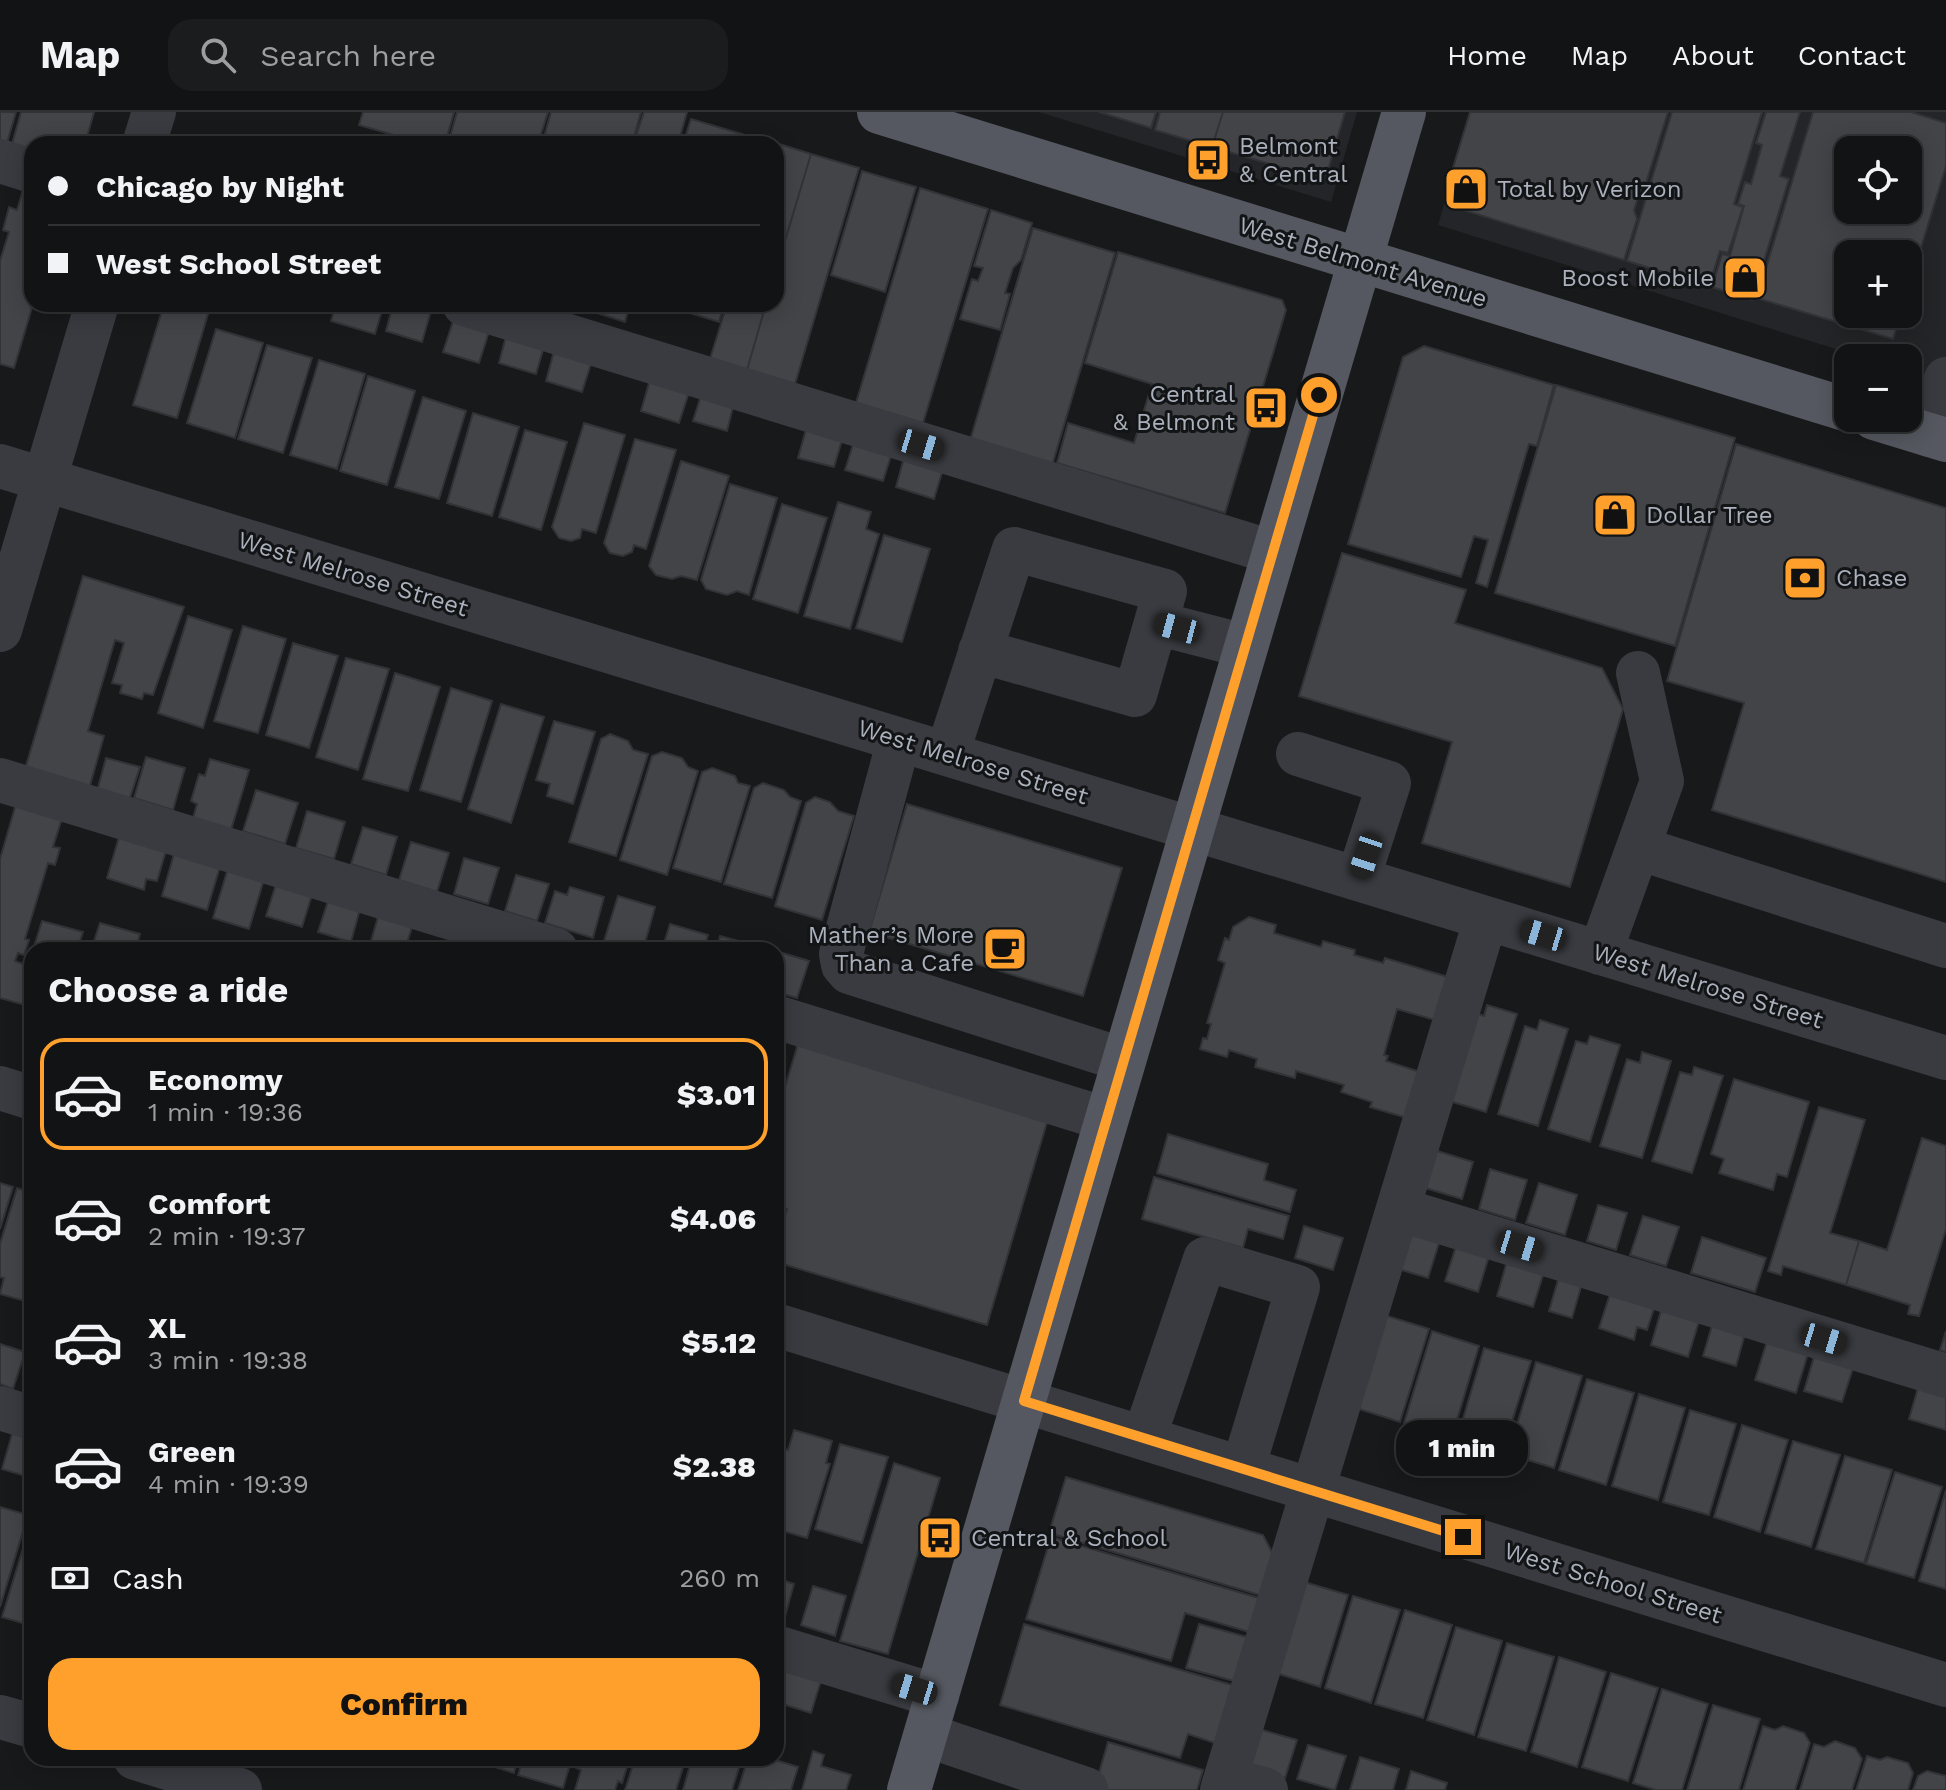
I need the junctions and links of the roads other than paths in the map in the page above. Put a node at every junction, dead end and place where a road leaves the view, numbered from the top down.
1 (154, 112) edge
2 (879, 112) edge
3 (1404, 112) edge
4 (146, 136) edge
5 (0, 161) edge
6 (24, 168) edge
7 (1359, 260) junction
8 (95, 312) edge
9 (490, 312) edge
10 (1946, 379) edge
11 (1834, 406) edge
12 (1938, 437) edge
13 (0, 466) edge
14 (45, 479) junction
15 (1272, 552) junction
16 (1156, 623) junction
17 (0, 630) edge
18 (1245, 646) junction
19 (980, 651) junction
20 (1638, 673) dead end
21 (899, 740) junction
22 (947, 754) junction
23 (1298, 754) dead end
24 (0, 780) edge
25 (1192, 829) junction
26 (1638, 848) junction
27 (1358, 879) junction
28 (1486, 918) junction
29 (530, 942) edge
30 (1946, 946) edge
31 (1600, 953) junction
32 (784, 1019) edge
33 (1946, 1058) edge
34 (1124, 1060) junction
35 (0, 1088) edge
36 (24, 1096) edge
37 (1106, 1119) junction
38 (1398, 1209) junction
39 (784, 1327) edge
40 (1946, 1376) edge
41 (1024, 1401) junction
42 (0, 1408) edge
43 (24, 1416) edge
44 (1144, 1438) junction
45 (1243, 1468) junction
46 (1313, 1490) junction
47 (784, 1651) edge
48 (1946, 1685) edge
49 (931, 1716) junction
50 (0, 1717) edge
51 (24, 1724) edge
52 (161, 1766) edge
53 (1238, 1786) edge
54 (1086, 1789) edge
55 (240, 1790) edge
56 (909, 1790) edge

1 - 4 street
2 - 7 main road, West Belmont Avenue
3 - 7 main road
5 - 6 street
7 - 11 main road, West Belmont Avenue
7 - 15 main road
8 - 14 street
9 - 15 street
10 - 12 street
13 - 14 street, West Melrose Street
14 - 17 street
14 - 21 street, West Melrose Street
15 - 18 main road
16 - 18 street
16 - 19 street
16 - 19 street
18 - 25 main road
19 - 22 street
20 - 26 street
21 - 22 street, West Melrose Street
21 - 34 street
22 - 25 street, West Melrose Street
23 - 27 street
24 - 29 street
25 - 27 street, West Melrose Street
25 - 34 main road
26 - 30 street
26 - 31 street
27 - 28 street, West Melrose Street
28 - 31 street, West Melrose Street
28 - 38 street
31 - 33 street, West Melrose Street
32 - 37 street
34 - 37 main road
35 - 36 street
37 - 41 main road
38 - 40 street
38 - 46 street
39 - 41 street, West School Street
41 - 44 street, West School Street
41 - 49 main road
42 - 43 street
44 - 45 street, West School Street
44 - 45 street
45 - 46 street, West School Street
46 - 48 street, West School Street
46 - 53 street
47 - 49 street
49 - 54 street
49 - 56 main road
50 - 51 street
52 - 55 street

